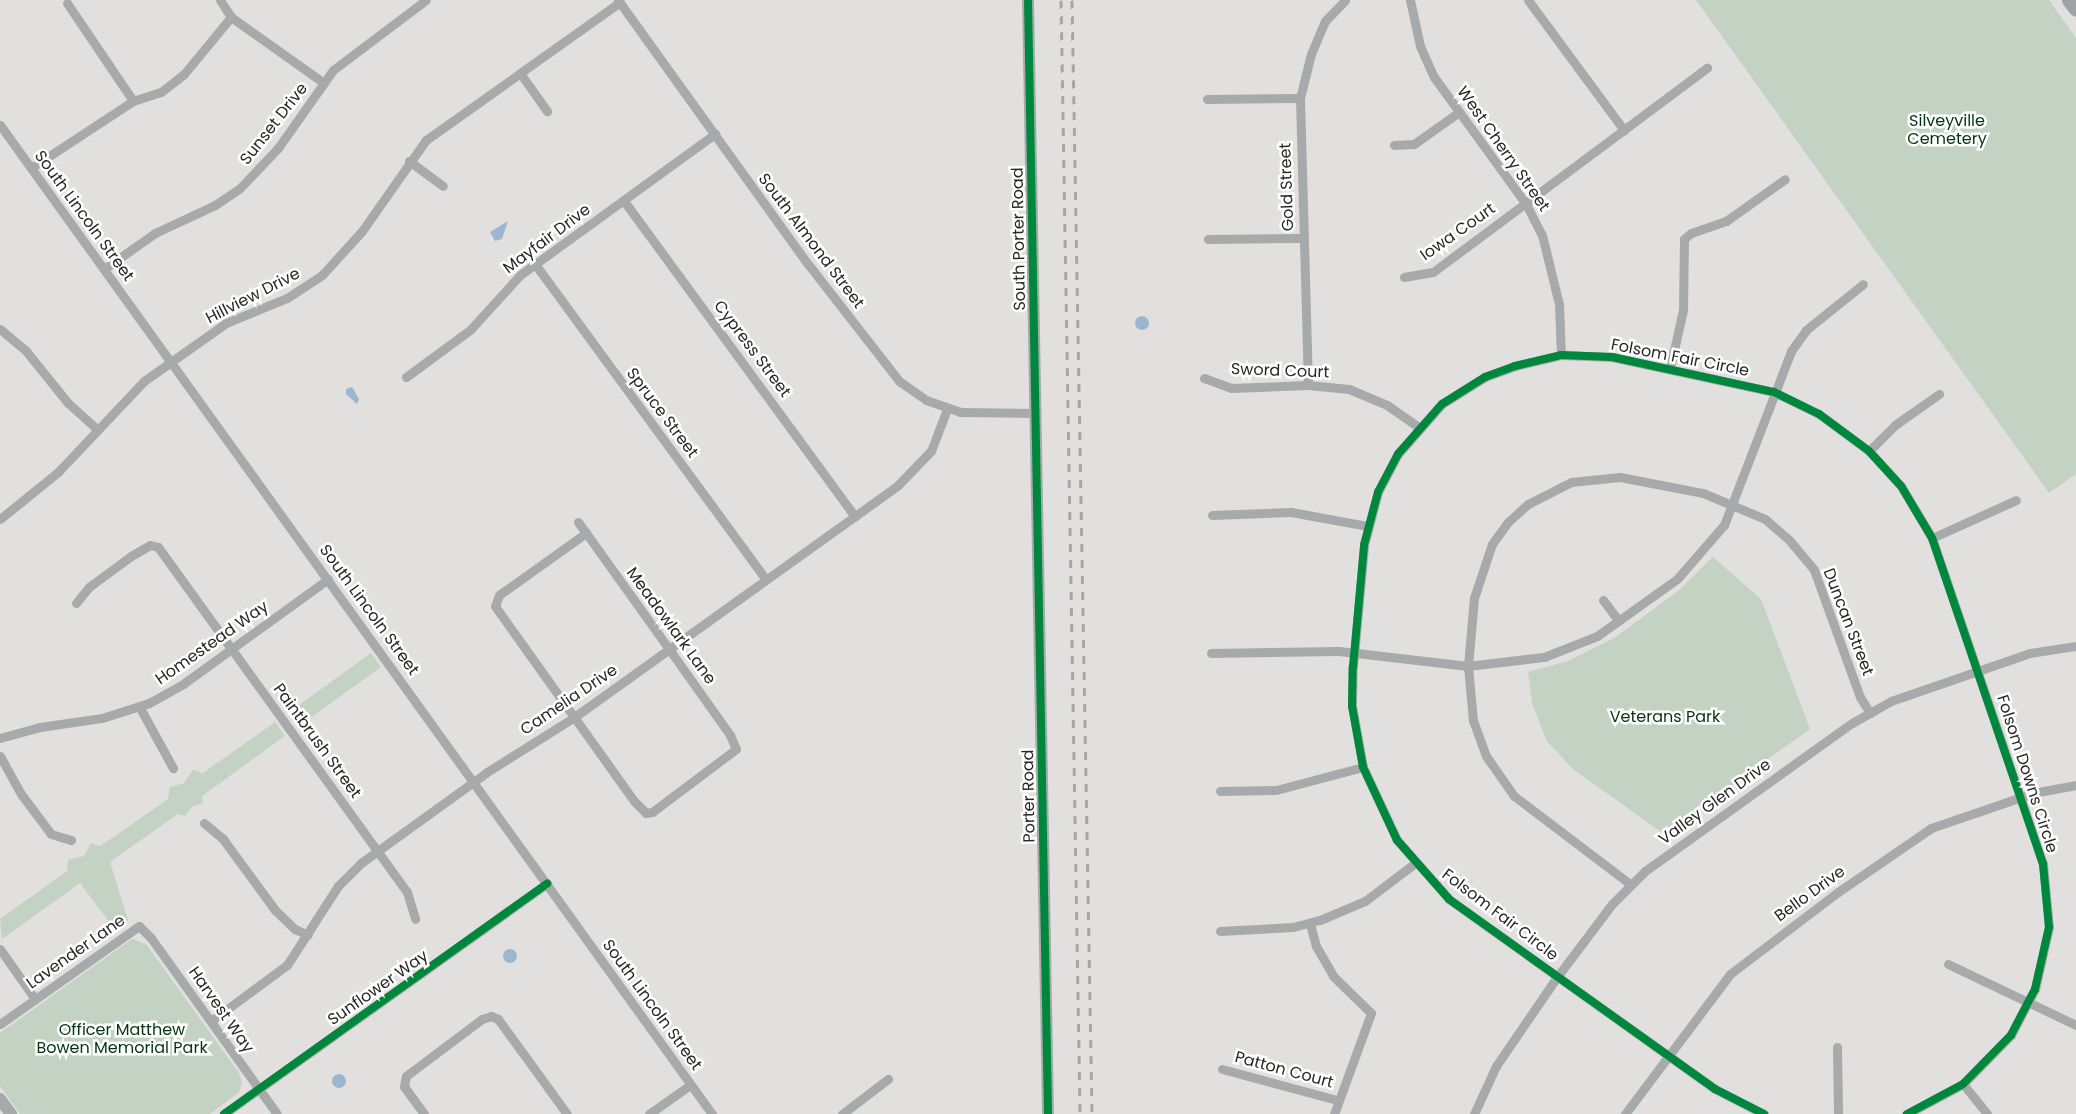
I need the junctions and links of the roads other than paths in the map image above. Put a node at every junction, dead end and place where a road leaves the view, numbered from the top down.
1 (220, 0) edge
2 (426, 0) edge
3 (1028, 0) edge
4 (1344, 0) edge
5 (1410, 0) edge
6 (1528, 0) edge
7 (2069, 0) edge
8 (619, 1) edge
9 (67, 3) dead end
10 (2076, 9) edge
11 (231, 17) junction
12 (1707, 68) dead end
13 (520, 74) junction
14 (324, 83) junction
15 (1299, 98) junction
16 (1207, 99) dead end
17 (133, 101) junction
18 (547, 111) dead end
19 (1459, 112) junction
20 (0, 125) edge
21 (1624, 130) junction
22 (714, 134) junction
23 (1394, 145) dead end
24 (409, 161) junction
25 (31, 168) junction
26 (1785, 179) dead end
27 (443, 186) dead end
28 (624, 201) junction
29 (1526, 204) junction
30 (1304, 238) junction
31 (1208, 239) dead end
32 (535, 264) junction
33 (104, 269) junction
34 (1404, 277) dead end
35 (1863, 284) dead end
36 (0, 329) edge
37 (1561, 355) junction
38 (170, 361) junction
39 (1670, 368) junction
40 (406, 377) dead end
41 (1204, 378) dead end
42 (1308, 385) junction
43 (1774, 392) junction
44 (1940, 394) dead end
45 (947, 409) junction
46 (1035, 413) junction
47 (1418, 427) junction
48 (98, 430) junction
49 (1869, 451) junction
50 (1037, 478) joint
51 (2016, 500) dead end
52 (1735, 505) junction
53 (1212, 514) dead end
54 (855, 517) junction
55 (0, 519) edge
56 (578, 522) dead end
57 (1367, 526) junction
58 (586, 533) junction
59 (1932, 538) junction
60 (328, 579) junction
61 (766, 580) junction
62 (1603, 600) dead end
63 (76, 603) dead end
64 (1619, 621) junction
65 (2076, 646) edge
66 (232, 648) junction
67 (669, 649) junction
68 (1211, 654) dead end
69 (1354, 654) junction
70 (1468, 666) junction
71 (1978, 671) junction
72 (139, 706) junction
73 (1870, 713) junction
74 (573, 718) junction
75 (0, 738) edge
76 (0, 756) edge
77 (173, 768) dead end
78 (1363, 768) junction
79 (474, 781) junction
80 (2076, 786) edge
81 (1220, 791) dead end
82 (2021, 797) junction
83 (204, 823) dead end
84 (71, 840) dead end
85 (377, 851) junction
86 (1414, 864) junction
87 (548, 884) junction
88 (1629, 884) junction
89 (415, 920) dead end
90 (1310, 924) junction
91 (139, 926) joint
92 (1221, 931) dead end
93 (308, 935) junction
94 (0, 950) edge
95 (1948, 964) dead end
96 (1557, 977) junction
97 (35, 999) junction
98 (2028, 1004) junction
99 (211, 1021) junction
100 (0, 1024) edge
101 (2076, 1025) edge
102 (1837, 1047) dead end
103 (1667, 1055) junction
104 (1222, 1069) dead end
105 (888, 1079) dead end
106 (1963, 1084) junction
107 (690, 1085) junction
108 (259, 1089) junction
109 (0, 1099) edge
110 (1337, 1100) junction
111 (11, 1114) edge
112 (224, 1114) edge
113 (278, 1114) edge
114 (424, 1114) edge
115 (567, 1114) edge
116 (649, 1114) edge
117 (712, 1114) edge
118 (842, 1114) edge
119 (1048, 1114) edge
120 (1334, 1114) edge
121 (1474, 1114) edge
122 (1625, 1114) edge
123 (1764, 1114) edge
124 (1838, 1114) edge
125 (1907, 1114) edge
126 (1987, 1114) edge

1 - 11 street
2 - 14 street, Sunset Drive
3 - 46 street, South Porter Road
4 - 15 street, Gold Street
5 - 19 street, West Cherry Street
6 - 21 street
7 - 10 main road
8 - 13 street, Hillview Drive
8 - 22 street, South Almond Street
9 - 17 street
11 - 14 street
11 - 17 street
12 - 21 street, Iowa Court
13 - 18 street
13 - 24 street, Hillview Drive
14 - 33 street, Sunset Drive
15 - 16 street
15 - 30 street, Gold Street
17 - 25 street
19 - 23 street
19 - 29 street, West Cherry Street
20 - 25 street, South Lincoln Street
21 - 29 street, Iowa Court
22 - 28 street, Mayfair Drive
22 - 45 street, South Almond Street
24 - 27 street
24 - 38 street, Hillview Drive
25 - 33 street, South Lincoln Street
26 - 39 street
28 - 32 street, Mayfair Drive
28 - 54 street, Cypress Street
29 - 34 street, Iowa Court
29 - 37 street, West Cherry Street
30 - 31 street
30 - 42 street, Gold Street
32 - 40 street, Mayfair Drive
32 - 61 street, Spruce Street
33 - 38 street, South Lincoln Street
35 - 43 street
36 - 48 street
37 - 39 street, Folsom Fair Circle
37 - 47 street, Folsom Fair Circle
38 - 48 street, Hillview Drive
38 - 60 street, South Lincoln Street
39 - 43 street, Folsom Fair Circle
41 - 42 street, Sword Court
42 - 47 street, Sword Court
43 - 49 street, Folsom Fair Circle
43 - 52 street
44 - 49 street
45 - 46 street, South Almond Street
45 - 54 street, Camelia Drive
46 - 50 street, South Porter Road
47 - 57 street, Folsom Fair Circle
48 - 55 street, Hillview Drive
49 - 59 street, Folsom Fair Circle
50 - 119 street, Porter Road
51 - 59 street
52 - 64 street
52 - 70 street, Duncan Street
52 - 73 street, Duncan Street
53 - 57 street
54 - 61 street, Camelia Drive
56 - 58 street, Meadowlark Lane
57 - 69 street, Folsom Fair Circle
58 - 67 street, Meadowlark Lane
58 - 74 street
59 - 71 street, Folsom Fair Circle
60 - 66 street, Homestead Way
60 - 79 street, South Lincoln Street
61 - 67 street, Camelia Drive
62 - 64 street
63 - 66 street, Paintbrush Street
64 - 70 street
65 - 71 street, Valley Glen Drive
66 - 72 street, Homestead Way
66 - 85 street, Paintbrush Street
67 - 74 street, Camelia Drive
67 - 74 street, Meadowlark Lane
68 - 69 street
69 - 70 street
69 - 78 street, Folsom Fair Circle
70 - 88 street, Duncan Street
71 - 73 street, Valley Glen Drive
71 - 82 street, Folsom Downs Circle
72 - 75 street, Homestead Way
72 - 77 street
73 - 88 street, Valley Glen Drive
74 - 79 street, Camelia Drive
76 - 84 street
78 - 81 street
78 - 86 street, Folsom Fair Circle
79 - 85 street, Camelia Drive
79 - 87 street, South Lincoln Street
80 - 82 street, Bello Drive
82 - 98 street, Folsom Downs Circle
82 - 103 street, Bello Drive
83 - 93 street
85 - 89 street, Paintbrush Street
85 - 93 street, Camelia Drive
86 - 90 street
86 - 96 street, Folsom Fair Circle
87 - 107 street, South Lincoln Street
87 - 108 street, Sunflower Way
88 - 96 street, Valley Glen Drive
90 - 92 street
90 - 110 street
91 - 97 street, Lavender Lane
91 - 99 street, Harvest Way
93 - 99 street, Camelia Drive
94 - 97 street
95 - 98 street
96 - 103 street
96 - 121 street, Valley Glen Drive
97 - 100 street, Lavender Lane
98 - 101 street
98 - 106 street, Folsom Downs Circle
99 - 108 street, Harvest Way
102 - 124 street
103 - 122 street, Bello Drive
103 - 123 street
104 - 110 street, Patton Court
105 - 118 street
106 - 125 street, Folsom Downs Circle
106 - 126 street
107 - 116 street
107 - 117 street, South Lincoln Street
108 - 112 street, Sunflower Way
108 - 113 street, Harvest Way
109 - 111 street
110 - 120 street
114 - 115 street

